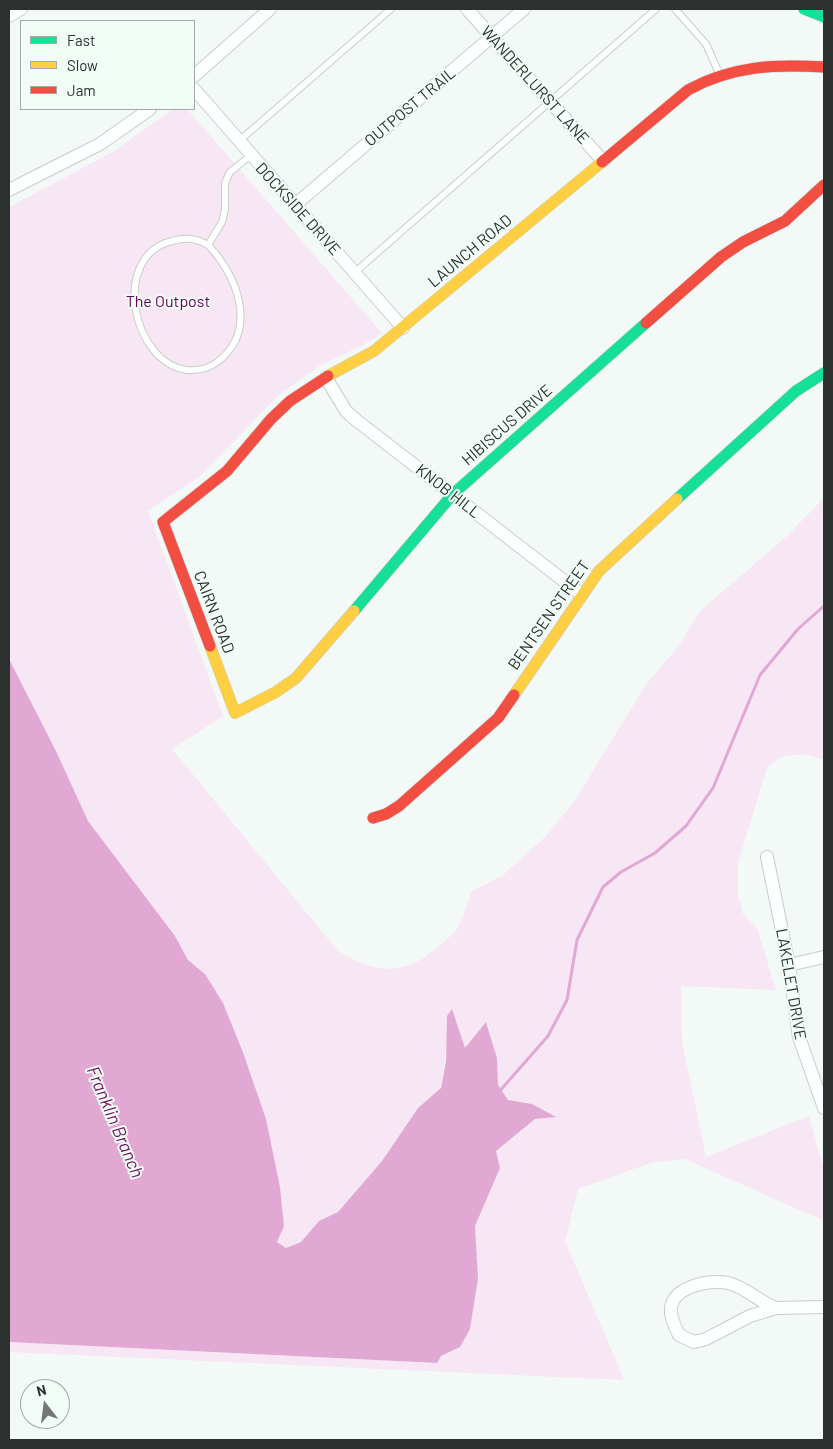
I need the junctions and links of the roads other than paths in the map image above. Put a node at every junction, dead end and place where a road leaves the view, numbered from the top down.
1 (21, 9) edge
2 (270, 9) edge
3 (391, 9) edge
4 (467, 9) edge
5 (524, 9) edge
6 (656, 9) edge
7 (675, 9) edge
8 (804, 9) edge
9 (9, 16) edge
10 (824, 18) edge
11 (492, 37) junction
12 (824, 66) edge
13 (719, 73) junction
14 (195, 75) edge
15 (195, 90) edge
16 (550, 102) junction
17 (149, 110) edge
18 (239, 141) junction
19 (250, 156) junction
20 (603, 161) junction
21 (9, 190) edge
22 (822, 194) edge
23 (295, 205) junction
24 (208, 245) junction
25 (354, 273) junction
26 (403, 328) junction
27 (824, 373) edge
28 (326, 378) junction
29 (452, 494) junction
30 (163, 522) joint
31 (581, 594) junction
32 (235, 712) joint
33 (373, 818) dead end
34 (767, 857) dead end
35 (824, 958) edge
36 (789, 965) junction
37 (824, 1108) edge
38 (824, 1307) edge
39 (776, 1308) junction

1 - 9 street
2 - 14 street
3 - 18 lane
4 - 11 street, WANDERLURST LANE
5 - 11 street, OUTPOST TRAIL
6 - 16 lane
7 - 13 lane
8 - 10 street
11 - 16 street, WANDERLURST LANE
11 - 23 street, OUTPOST TRAIL
12 - 13 street, LAUNCH ROAD
13 - 20 street, LAUNCH ROAD
15 - 18 street, DOCKSIDE DRIVE
16 - 20 street, WANDERLURST LANE
16 - 25 lane
17 - 21 street
18 - 19 street, DOCKSIDE DRIVE
19 - 23 street, DOCKSIDE DRIVE
19 - 24 lane
20 - 26 street, LAUNCH ROAD
22 - 29 street, HIBISCUS DRIVE
23 - 25 street, DOCKSIDE DRIVE
24 - 24 lane
25 - 26 street, DOCKSIDE DRIVE
26 - 28 street, LAUNCH ROAD
27 - 31 street, BENTSEN STREET
28 - 29 street, KNOB HILL
28 - 30 street, LAUNCH ROAD
29 - 31 street, KNOB HILL
29 - 32 street, HIBISCUS DRIVE
30 - 32 street, CAIRN ROAD
31 - 33 street, BENTSEN STREET
34 - 36 street, LAKELET DRIVE
35 - 36 street
36 - 37 street, LAKELET DRIVE
38 - 39 street
39 - 39 street

